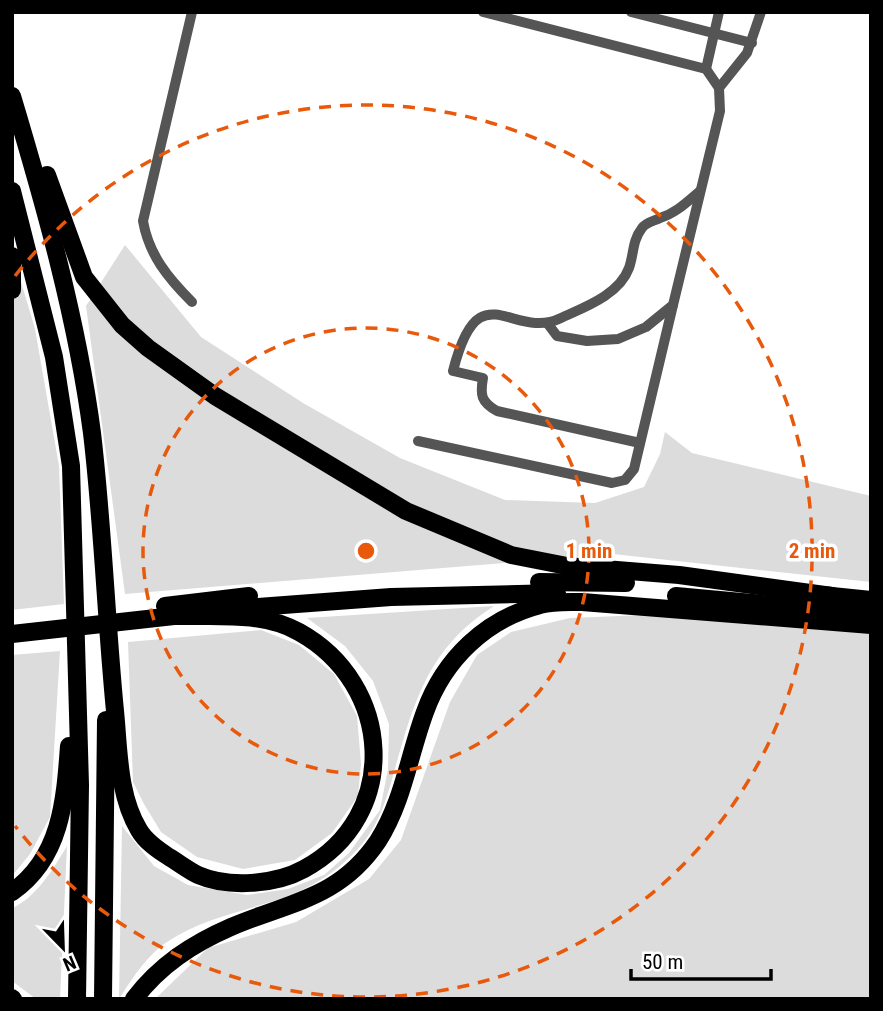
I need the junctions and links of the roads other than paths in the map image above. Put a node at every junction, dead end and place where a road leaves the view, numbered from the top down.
1 (192, 12) edge
2 (482, 12) edge
3 (631, 12) edge
4 (719, 12) edge
5 (761, 12) edge
6 (521, 17) edge
7 (715, 33) junction
8 (752, 43) junction
9 (706, 69) junction
10 (12, 86) edge
11 (719, 88) junction
12 (12, 96) edge
13 (12, 191) edge
14 (700, 191) junction
15 (12, 256) edge
16 (12, 290) edge
17 (192, 302) dead end
18 (673, 305) junction
19 (548, 324) junction
20 (418, 440) dead end
21 (640, 443) junction
22 (832, 596) junction
23 (871, 600) edge
24 (173, 610) junction
25 (871, 614) edge
26 (871, 625) edge
27 (20, 628) edge
28 (108, 646) junction
29 (77, 659) junction
30 (12, 892) edge
31 (77, 999) edge
32 (103, 999) edge
33 (134, 999) edge

1 - 17 lane
2 - 6 lane
3 - 7 lane
4 - 7 lane
5 - 8 lane
6 - 9 lane
7 - 8 lane
7 - 9 lane
8 - 11 lane
9 - 11 lane
10 - 22 main road
11 - 14 lane
12 - 28 main road
13 - 29 main road
14 - 18 lane
14 - 19 lane
15 - 16 main road
18 - 19 lane
18 - 21 lane
19 - 21 lane
20 - 21 lane
22 - 23 main road
22 - 24 main road
24 - 25 main road
24 - 27 main road
24 - 28 main road
26 - 33 main road
28 - 32 main road
29 - 30 main road
29 - 31 main road

